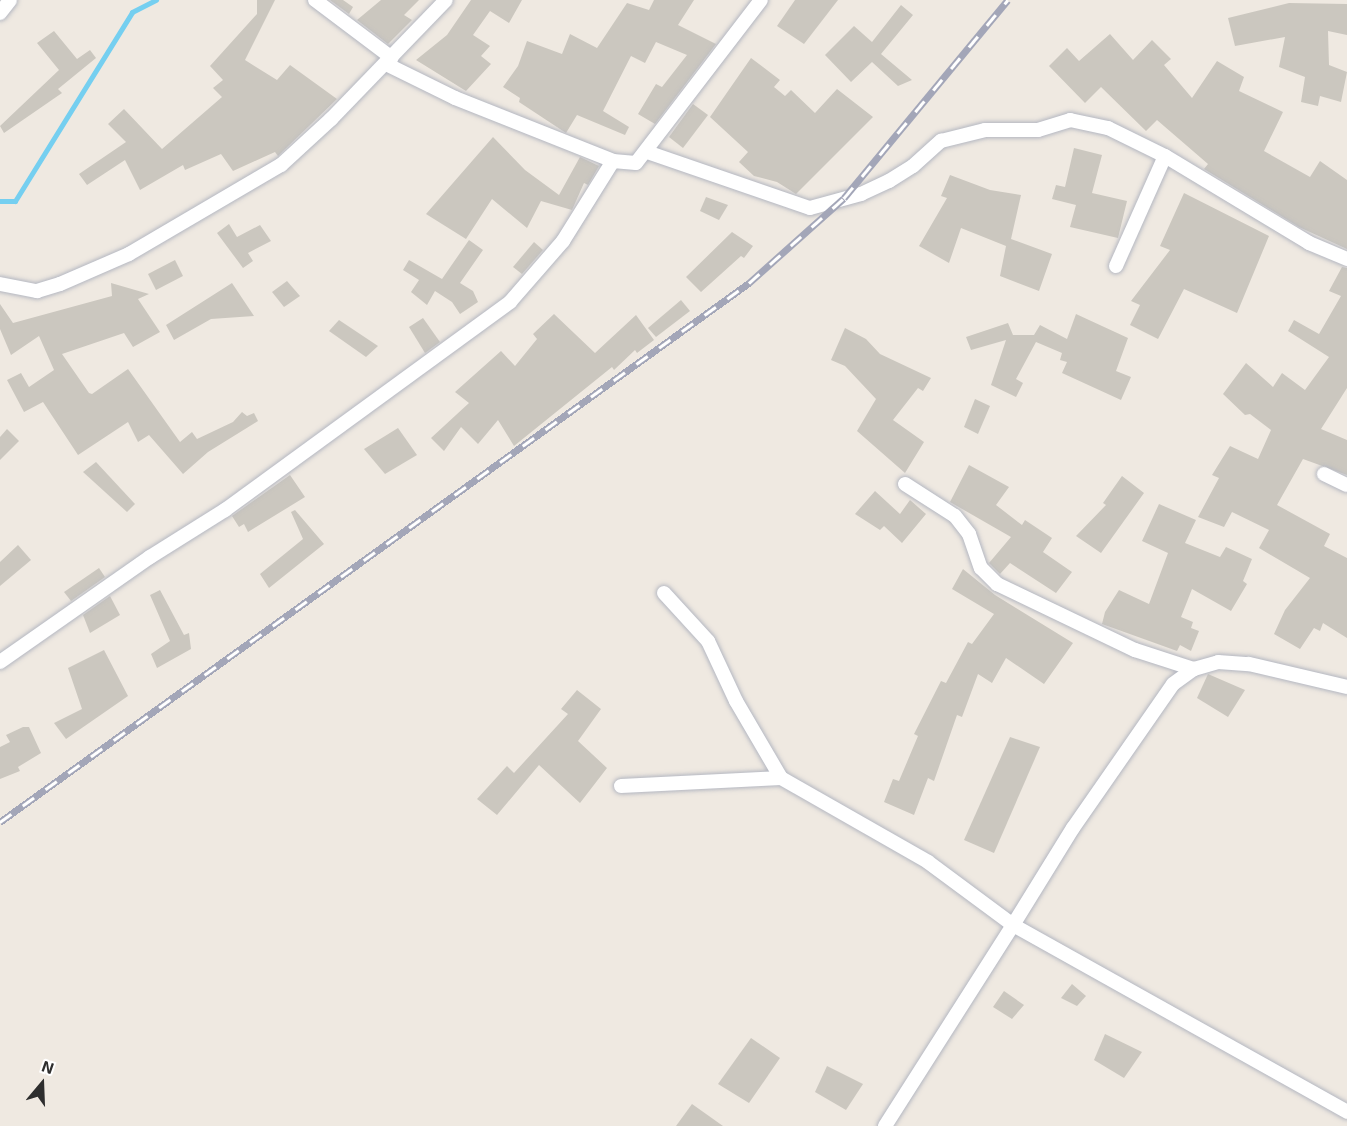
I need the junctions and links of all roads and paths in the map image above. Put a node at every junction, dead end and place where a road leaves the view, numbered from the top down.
1 (10, 0) edge
2 (315, 0) edge
3 (446, 0) edge
4 (761, 0) edge
5 (0, 13) edge
6 (389, 61) junction
7 (647, 152) junction
8 (1165, 156) junction
9 (613, 161) junction
10 (1347, 259) edge
11 (1116, 266) dead end
12 (0, 284) edge
13 (1324, 474) dead end
14 (905, 484) dead end
15 (1347, 485) edge
16 (664, 593) dead end
17 (0, 662) edge
18 (1194, 669) junction
19 (1347, 687) edge
20 (781, 778) junction
21 (621, 786) dead end
22 (1013, 925) junction
23 (1347, 1112) edge
24 (885, 1126) edge

1 - 5 street
2 - 6 street
3 - 6 street
4 - 7 street
6 - 9 street
6 - 12 street
7 - 8 street
7 - 9 street
8 - 10 street
8 - 11 street
9 - 17 street
13 - 15 street
14 - 18 street
16 - 20 street
18 - 19 street
18 - 22 street
20 - 21 street
20 - 22 street
22 - 23 street
22 - 24 street

